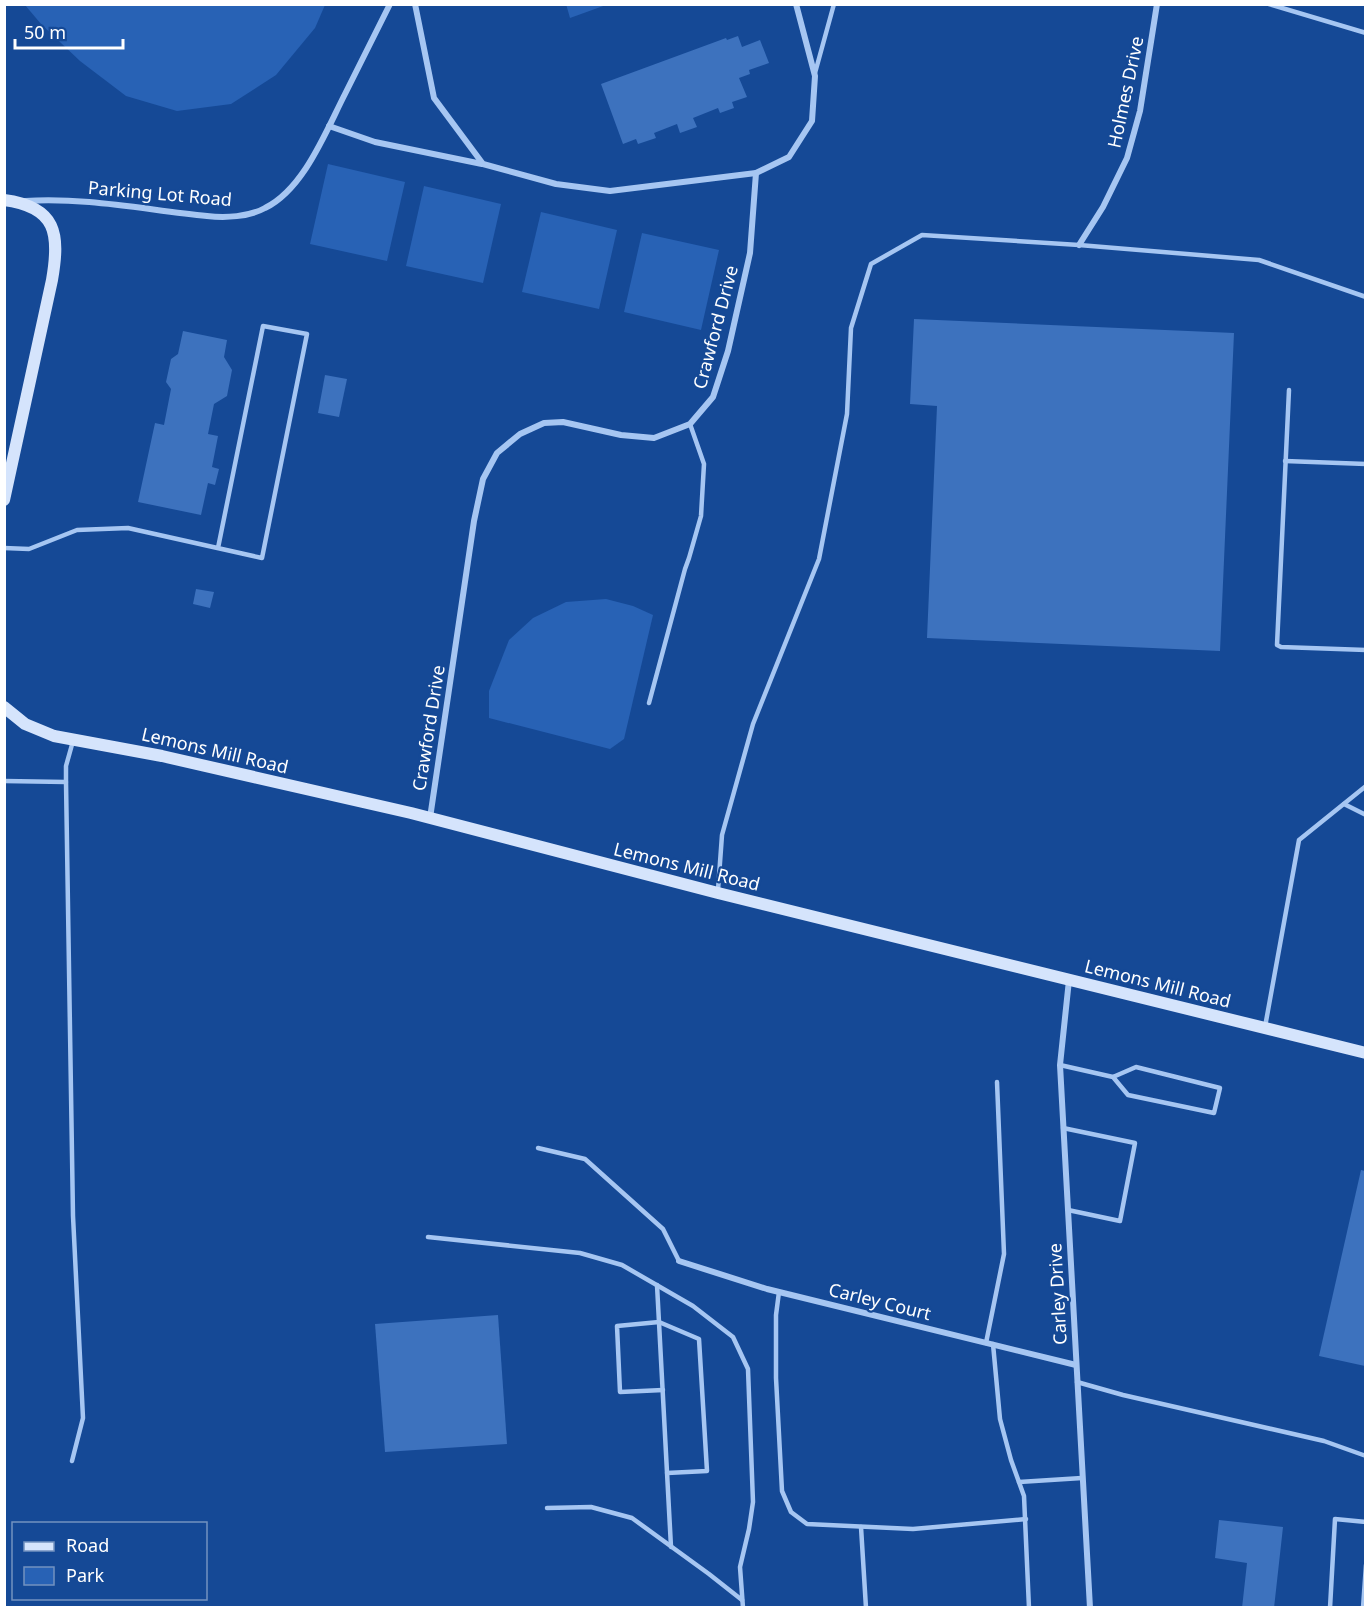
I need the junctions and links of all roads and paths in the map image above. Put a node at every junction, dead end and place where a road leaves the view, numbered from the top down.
1 (390, 4) edge
2 (415, 4) edge
3 (796, 4) edge
4 (834, 4) edge
5 (1157, 4) edge
6 (1269, 4) edge
7 (1365, 33) edge
8 (814, 76) junction
9 (329, 126) junction
10 (483, 164) junction
11 (756, 173) junction
12 (4, 200) edge
13 (18, 202) junction
14 (1080, 245) junction
15 (1365, 297) edge
16 (1289, 390) dead end
17 (690, 423) junction
18 (1286, 461) junction
19 (1365, 465) edge
20 (4, 500) edge
21 (4, 548) edge
22 (218, 548) junction
23 (1365, 650) edge
24 (649, 703) dead end
25 (4, 707) edge
26 (73, 740) junction
27 (4, 780) edge
28 (66, 782) junction
29 (1365, 786) edge
30 (1344, 804) junction
31 (1365, 815) edge
32 (430, 818) junction
33 (718, 893) junction
34 (1069, 980) junction
35 (1265, 1027) junction
36 (1365, 1053) edge
37 (1060, 1065) junction
38 (1113, 1077) junction
39 (997, 1082) dead end
40 (1063, 1128) junction
41 (537, 1148) dead end
42 (1068, 1210) junction
43 (428, 1237) dead end
44 (679, 1261) joint
45 (657, 1285) junction
46 (779, 1292) junction
47 (659, 1322) junction
48 (990, 1344) junction
49 (1076, 1365) junction
50 (1077, 1382) junction
51 (663, 1390) junction
52 (1365, 1456) edge
53 (72, 1461) dead end
54 (667, 1473) junction
55 (1082, 1478) junction
56 (1019, 1482) junction
57 (547, 1508) dead end
58 (1026, 1519) junction
59 (1365, 1522) edge
60 (861, 1527) junction
61 (671, 1547) junction
62 (1365, 1565) edge
63 (742, 1600) junction
64 (742, 1608) edge
65 (866, 1608) edge
66 (1029, 1608) edge
67 (1090, 1608) edge
68 (1330, 1608) edge
69 (1363, 1608) edge

1 - 9 street, Parking Lot Road
2 - 10 street
3 - 8 street
4 - 8 lane
5 - 14 street, Holmes Drive
6 - 7 lane
8 - 11 street
9 - 10 street
9 - 13 street, Parking Lot Road
10 - 11 street
11 - 17 street, Crawford Drive
12 - 13 street
13 - 20 street
14 - 15 lane
14 - 33 lane
16 - 18 lane
17 - 24 lane
17 - 32 street, Crawford Drive
18 - 19 lane
18 - 23 lane
21 - 22 lane
22 - 22 lane
25 - 26 street, Lemons Mill Road
26 - 28 lane
26 - 32 street, Lemons Mill Road
27 - 28 lane
28 - 53 lane
29 - 30 lane
30 - 31 lane
30 - 35 lane
32 - 33 street, Lemons Mill Road
33 - 34 street, Lemons Mill Road
34 - 35 street, Lemons Mill Road
34 - 37 street, Carley Drive
35 - 36 street, Lemons Mill Road
37 - 38 lane
37 - 40 street, Carley Drive
38 - 38 lane
39 - 48 lane
40 - 42 street, Carley Drive
40 - 42 lane
41 - 44 lane
42 - 49 street, Carley Drive
43 - 45 lane
44 - 46 street, Carley Court
45 - 47 lane
45 - 63 lane
46 - 48 street, Carley Court
46 - 60 lane
47 - 51 lane
47 - 51 lane
47 - 54 lane
48 - 49 street, Carley Court
48 - 56 lane
49 - 50 street, Carley Drive
50 - 52 lane
50 - 55 street, Carley Drive
51 - 54 lane
54 - 61 lane
55 - 56 lane
55 - 67 street, Carley Drive
56 - 58 lane
57 - 61 lane
58 - 60 lane
58 - 66 lane
59 - 68 lane
60 - 65 lane
61 - 63 lane
62 - 69 lane
63 - 64 lane

